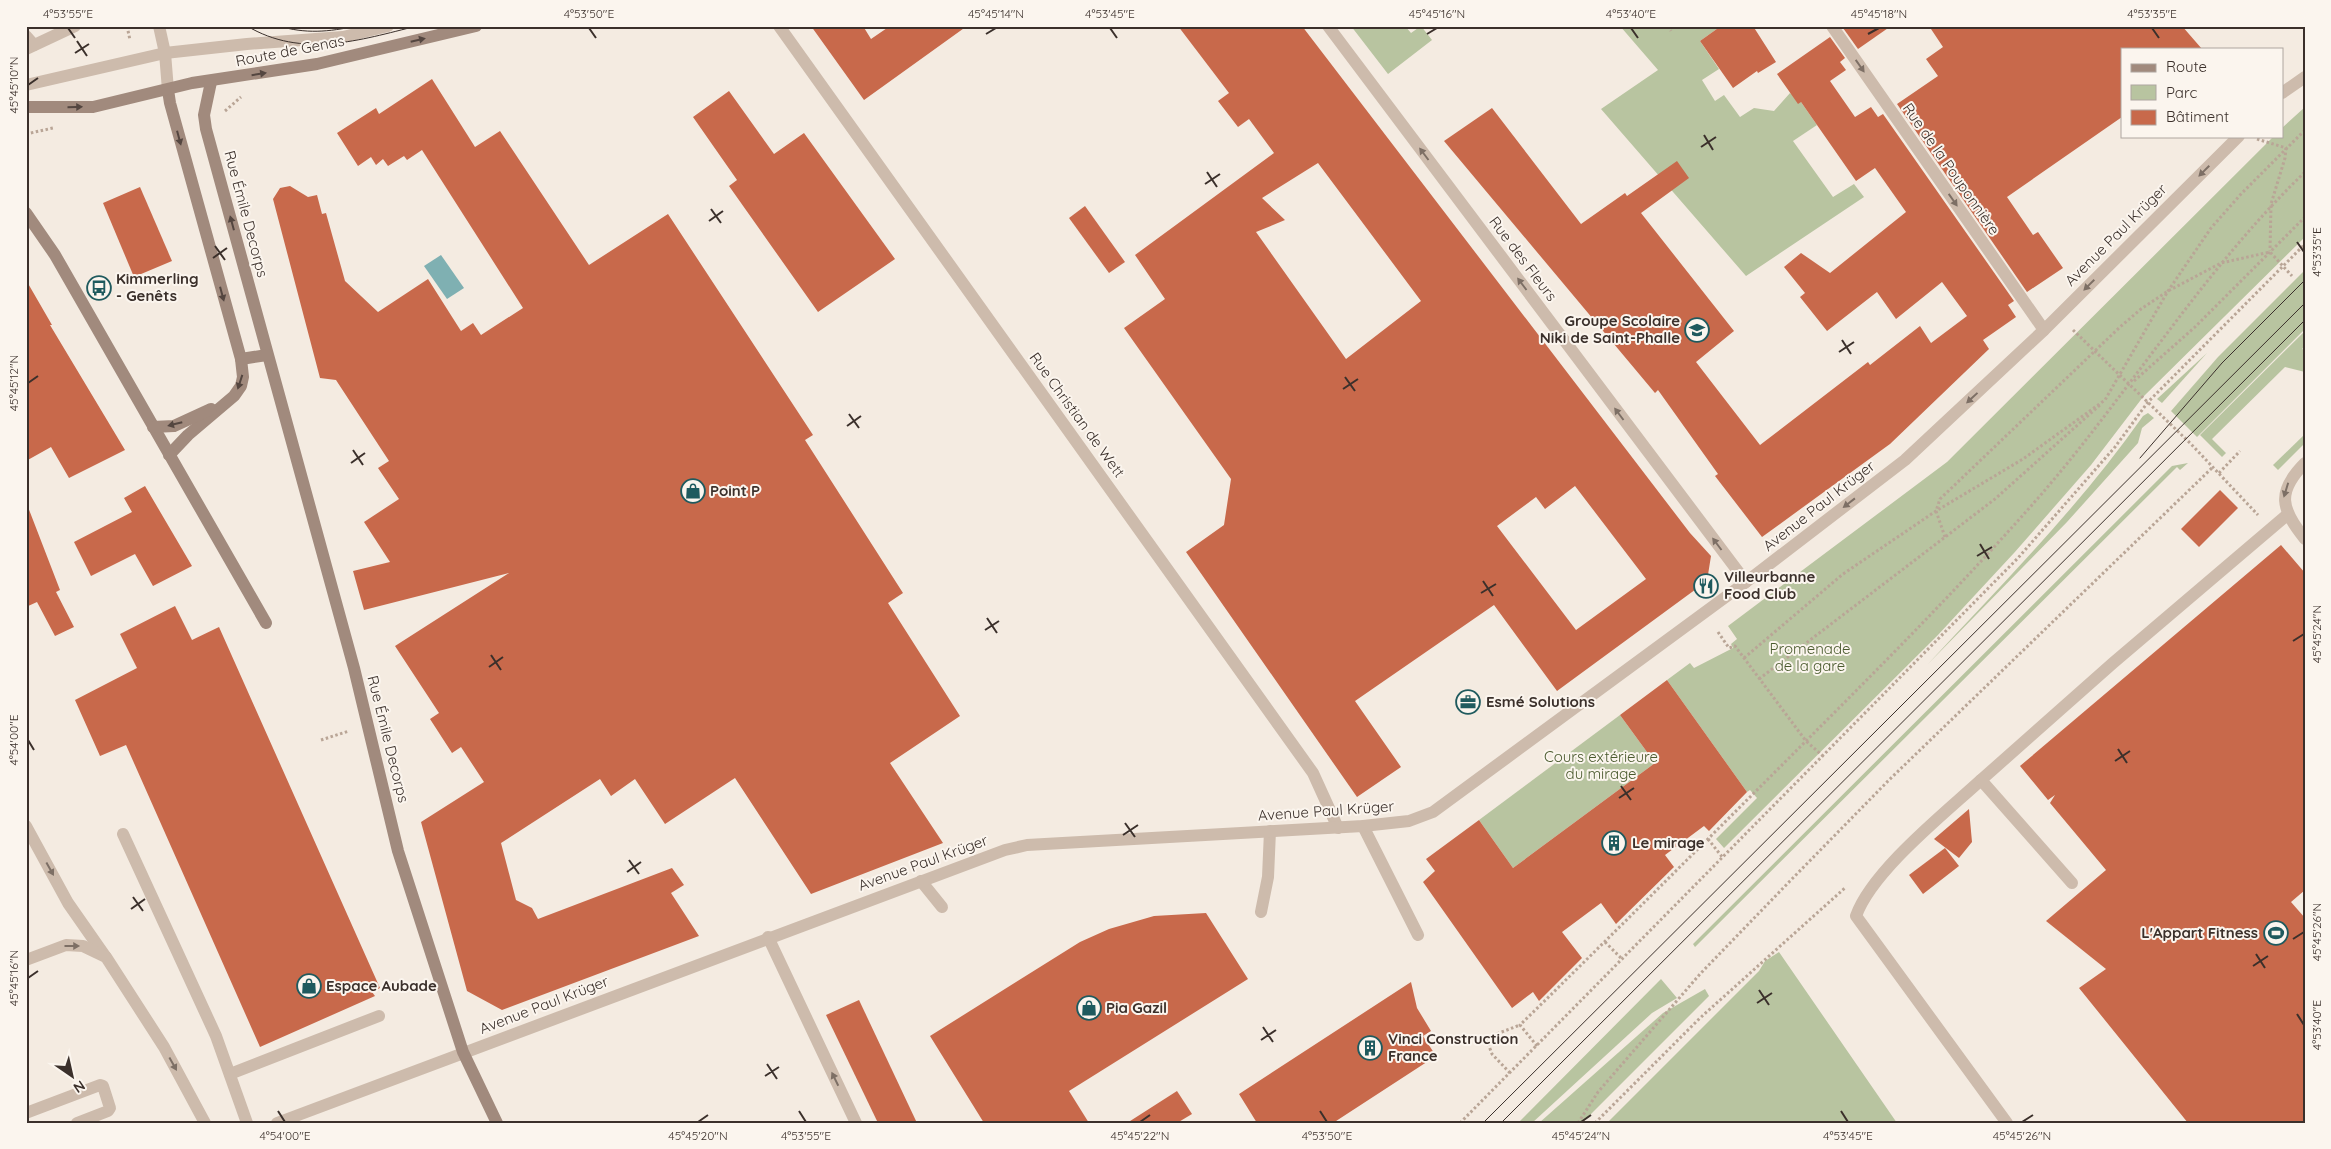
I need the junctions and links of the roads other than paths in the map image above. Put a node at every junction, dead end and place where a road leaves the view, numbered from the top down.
1 (75, 26) edge
2 (159, 26) edge
3 (388, 26) edge
4 (476, 26) edge
5 (779, 26) edge
6 (1328, 26) edge
7 (1832, 26) edge
8 (29, 43) edge
9 (165, 54) junction
10 (2305, 77) edge
11 (211, 82) junction
12 (26, 85) edge
13 (168, 90) junction
14 (2284, 92) edge
15 (26, 107) edge
16 (2237, 138) edge
17 (26, 213) edge
18 (2044, 330) junction
19 (268, 355) junction
20 (241, 358) junction
21 (227, 402) junction
22 (153, 427) junction
23 (169, 455) junction
24 (2305, 463) edge
25 (2288, 514) junction
26 (2305, 539) edge
27 (1746, 582) junction
28 (266, 622) dead end
29 (1981, 780) junction
30 (26, 826) edge
31 (1363, 826) junction
32 (1338, 828) junction
33 (1270, 831) junction
34 (122, 834) dead end
35 (921, 881) junction
36 (2072, 884) dead end
37 (942, 907) dead end
38 (1261, 912) dead end
39 (1418, 935) dead end
40 (768, 937) junction
41 (106, 958) junction
42 (26, 960) edge
43 (379, 1016) dead end
44 (462, 1052) junction
45 (230, 1074) junction
46 (26, 1113) edge
47 (77, 1123) edge
48 (205, 1123) edge
49 (247, 1123) edge
50 (277, 1123) edge
51 (497, 1123) edge
52 (856, 1123) edge
53 (2007, 1123) edge

1 - 8 street
2 - 9 street
3 - 9 street, Route de Genas
11 -> 4 street, Route de Genas
5 - 32 street, Rue Christian de Wett
27 -> 6 street, Rue des Fleurs
7 -> 18 street, Rue de la Pouponnière
9 - 12 street, Route de Genas
9 - 13 street
10 - 14 street
11 - 13 street, Route de Genas
19 -> 11 street, Rue Émile Decorps
15 -> 13 street, Route de Genas
13 -> 20 street
16 -> 18 street, Avenue Paul Krüger
17 - 22 street
18 -> 27 street, Avenue Paul Krüger
19 - 20 street
19 - 44 street, Rue Émile Decorps
20 -> 21 street
21 -> 22 street
21 - 23 street
22 - 23 street
23 - 28 street
24 -> 25 street
25 - 26 street
25 - 29 street
27 - 31 street, Avenue Paul Krüger
29 - 36 street
29 - 53 street
30 -> 41 street
31 - 32 street, Avenue Paul Krüger
31 - 39 street
32 - 33 street, Avenue Paul Krüger
33 - 35 street, Avenue Paul Krüger
33 - 38 street
34 - 45 street
35 - 37 street
35 - 40 street, Avenue Paul Krüger
40 - 44 street, Avenue Paul Krüger
52 -> 40 street
42 -> 41 street
41 -> 48 street
43 - 45 street
44 - 50 street, Avenue Paul Krüger
44 - 51 street, Rue Émile Decorps
45 - 49 street
46 - 47 street

